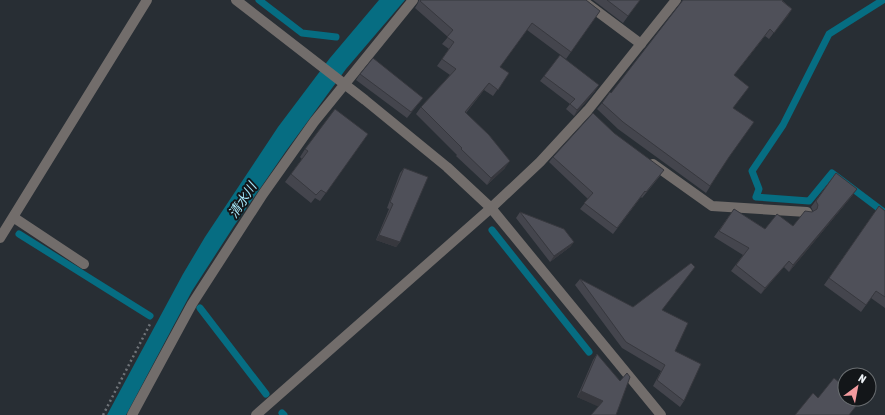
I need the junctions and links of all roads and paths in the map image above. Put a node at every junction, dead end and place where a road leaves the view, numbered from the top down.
1 (147, 0) edge
2 (236, 0) edge
3 (413, 0) edge
4 (582, 0) edge
5 (676, 0) edge
6 (641, 44) junction
7 (344, 84) junction
8 (646, 159) edge
9 (491, 208) junction
10 (807, 212) edge
11 (13, 217) junction
12 (0, 238) edge
13 (84, 264) dead end
14 (150, 324) dead end
15 (103, 415) edge
16 (132, 415) edge
17 (256, 415) edge
18 (661, 415) edge

1 - 11 street
2 - 7 street
3 - 7 street
4 - 6 street
5 - 6 street
6 - 9 street
7 - 9 street
7 - 16 street
8 - 10 street
9 - 17 street
9 - 18 street
11 - 12 street
11 - 13 street
14 - 15 path

